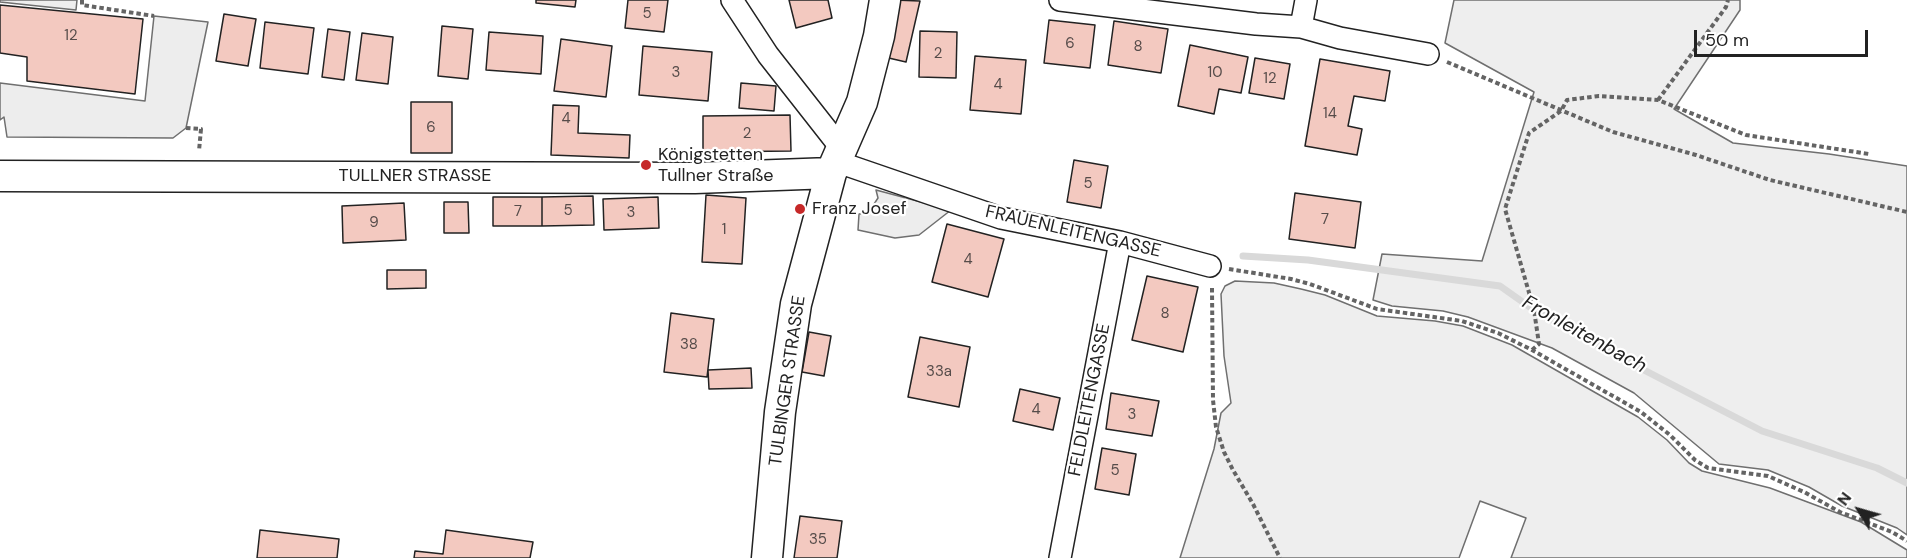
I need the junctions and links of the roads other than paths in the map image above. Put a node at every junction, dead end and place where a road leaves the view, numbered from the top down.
1 (732, 0) edge
2 (885, 0) edge
3 (1060, 0) edge
4 (1306, 0) edge
5 (1301, 27) junction
6 (1428, 54) road end
7 (836, 161) junction
8 (0, 176) edge
9 (1120, 242) junction
10 (1210, 266) road end
11 (767, 558) edge
12 (1060, 558) edge

1 - 7 street
2 - 7 main road, TULBINGER STRASSE
3 - 5 street
4 - 5 street
5 - 6 street
7 - 8 main road, TULLNER STRASSE
7 - 9 street, FRAUENLEITENGASSE
7 - 11 main road, TULBINGER STRASSE
9 - 10 street, FRAUENLEITENGASSE
9 - 12 street, FELDLEITENGASSE

